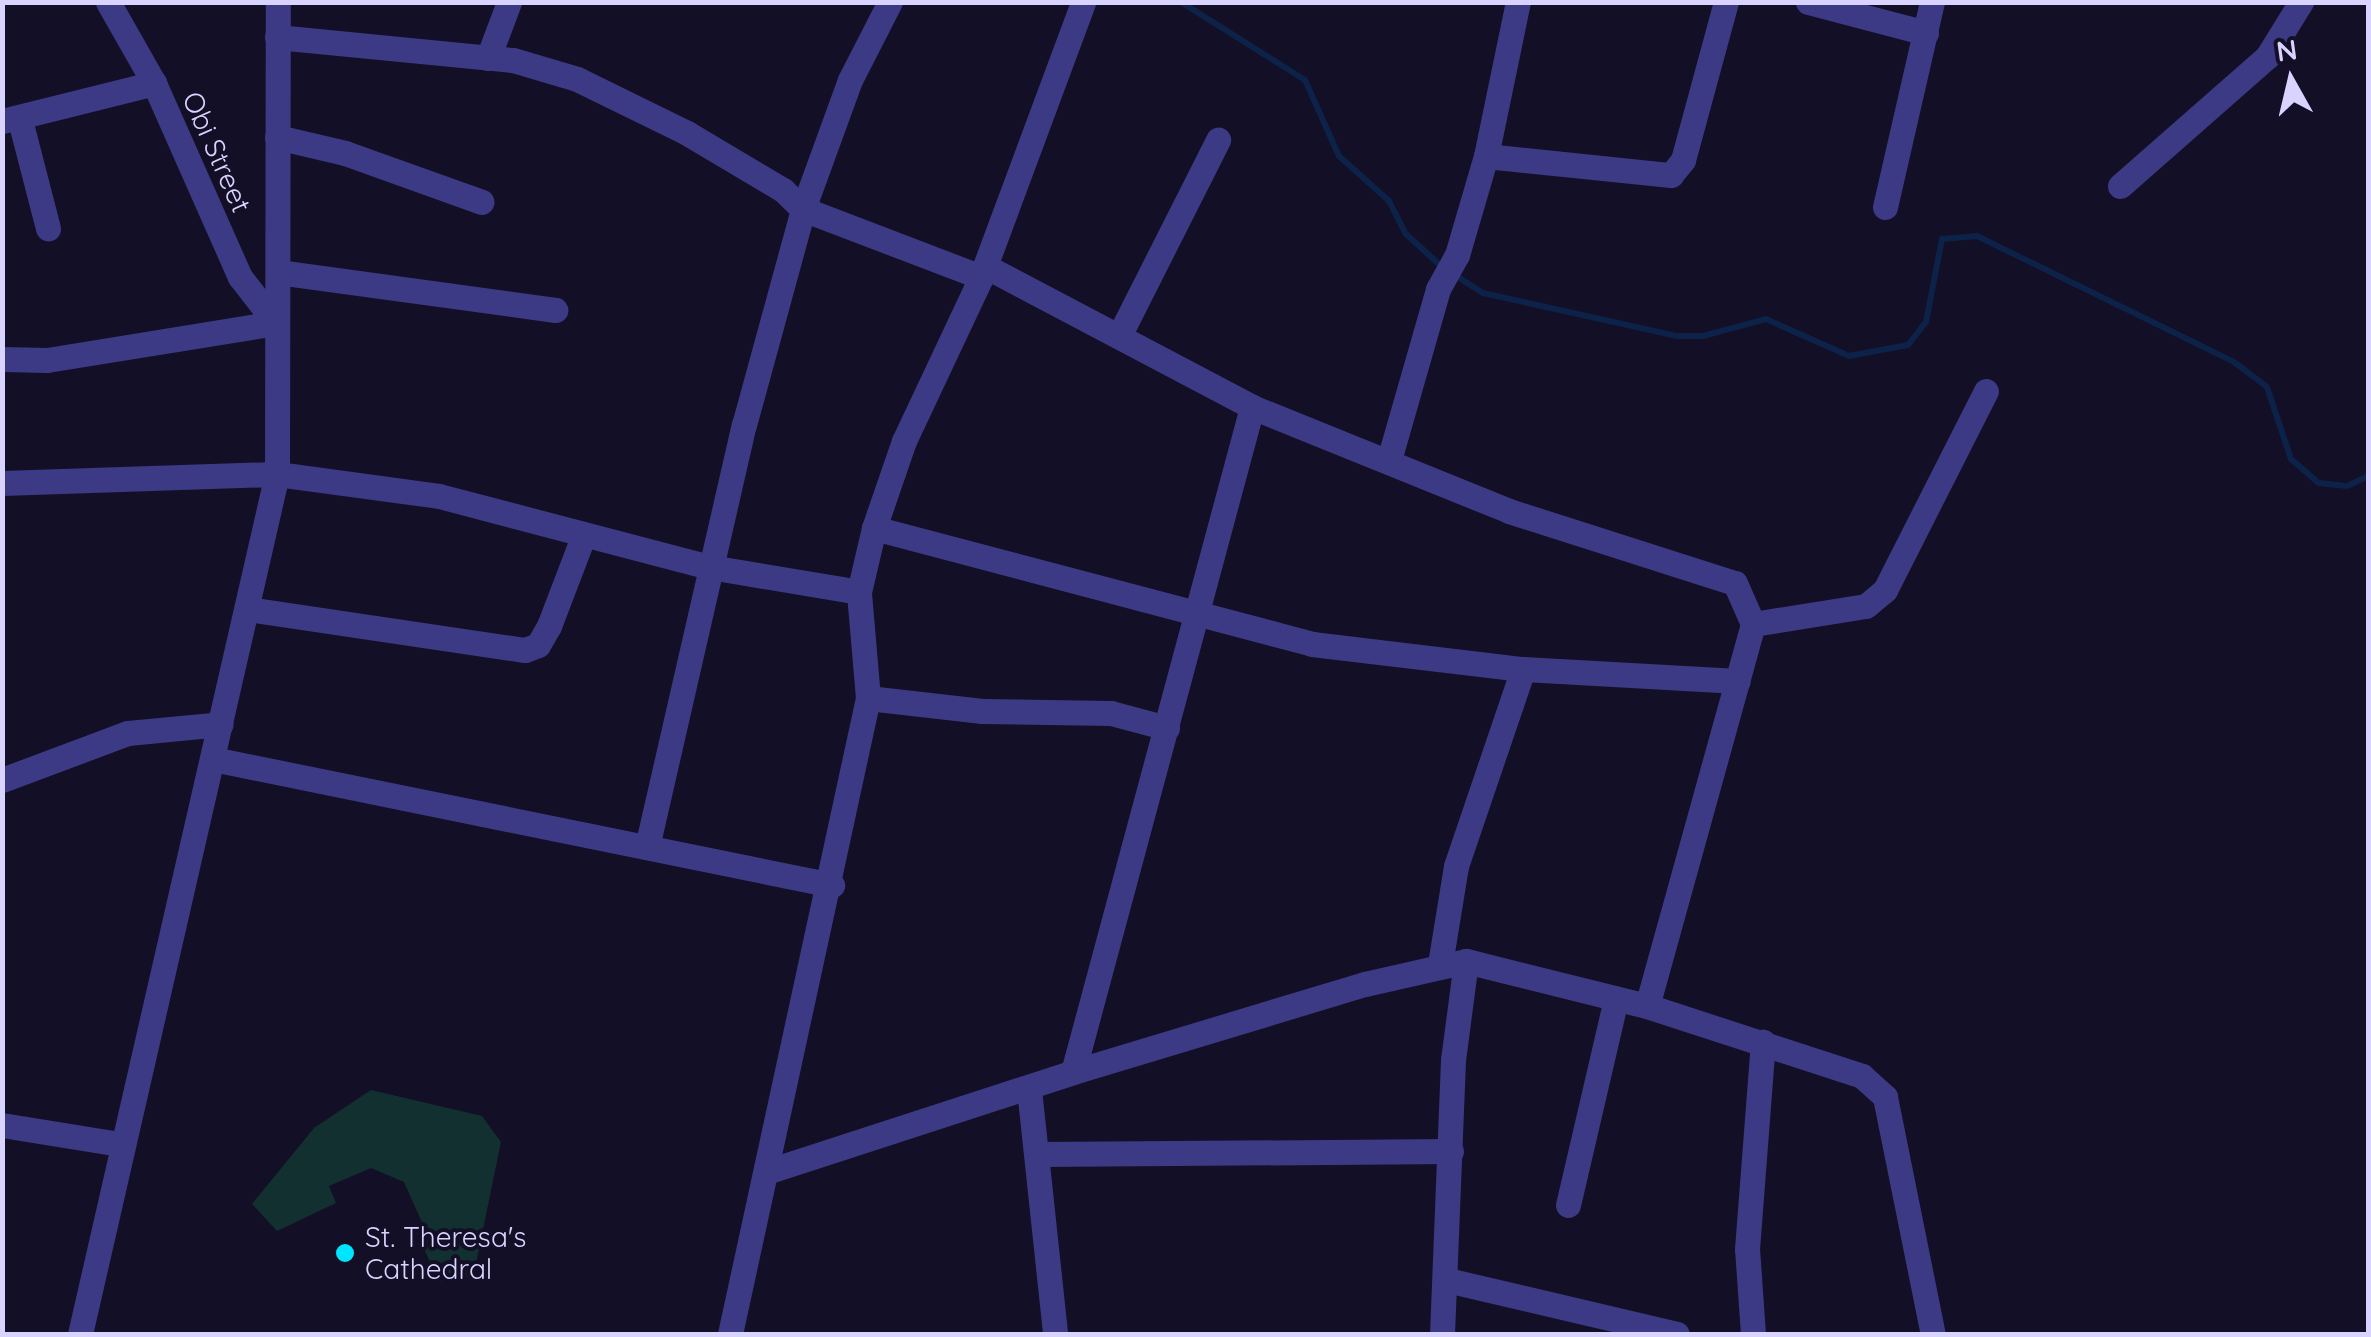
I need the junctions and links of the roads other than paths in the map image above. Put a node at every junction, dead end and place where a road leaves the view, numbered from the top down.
1 (108, 2) edge
2 (278, 2) edge
3 (509, 2) edge
4 (890, 2) edge
5 (1083, 2) edge
6 (1518, 2) edge
7 (1726, 2) edge
8 (1808, 2) edge
9 (1932, 2) edge
10 (2301, 2) edge
11 (1926, 34) junction
12 (277, 37) junction
13 (488, 58) junction
14 (154, 83) junction
15 (11, 120) edge
16 (278, 137) junction
17 (1218, 140) dead end
18 (1486, 156) junction
19 (2120, 186) dead end
20 (482, 202) dead end
21 (1885, 207) dead end
22 (803, 209) junction
23 (48, 228) dead end
24 (983, 271) junction
25 (278, 272) junction
26 (556, 310) dead end
27 (276, 323) junction
28 (1119, 336) junction
29 (2, 359) edge
30 (1986, 391) dead end
31 (1252, 407) junction
32 (1388, 460) junction
33 (277, 474) junction
34 (2, 483) edge
35 (874, 528) junction
36 (584, 537) junction
37 (710, 568) junction
38 (859, 592) junction
39 (247, 609) junction
40 (1197, 618) junction
41 (1753, 624) junction
42 (1523, 669) junction
43 (1738, 682) junction
44 (868, 698) junction
45 (221, 724) junction
46 (1167, 728) junction
47 (213, 759) junction
48 (2, 780) edge
49 (648, 847) junction
50 (832, 885) junction
51 (1453, 962) junction
52 (1616, 998) junction
53 (1647, 1006) junction
54 (1762, 1042) junction
55 (1073, 1072) junction
56 (1029, 1089) junction
57 (2, 1125) edge
58 (118, 1144) junction
59 (1451, 1151) junction
60 (1038, 1154) junction
61 (769, 1171) junction
62 (1568, 1206) dead end
63 (1447, 1280) junction
64 (80, 1334) edge
65 (730, 1334) edge
66 (1055, 1334) edge
67 (1442, 1334) edge
68 (1677, 1334) edge
69 (1752, 1334) edge
70 (1933, 1334) edge

1 - 14 street, Obi Street
2 - 12 street
3 - 13 street
4 - 22 street
5 - 24 street
6 - 18 street
7 - 18 street
8 - 11 street
9 - 11 street
10 - 19 street
11 - 21 street
12 - 13 street
12 - 16 street
13 - 22 street
14 - 15 street
14 - 27 street, Obi Street
15 - 23 street
16 - 20 street
16 - 25 street
17 - 28 street
18 - 32 street
22 - 24 street
22 - 37 street
24 - 28 street
24 - 35 street
25 - 26 street
25 - 27 street
27 - 29 street
27 - 33 street
28 - 31 street
30 - 41 street
31 - 32 street
31 - 40 street
32 - 41 street
33 - 34 street
33 - 36 street
33 - 39 street
35 - 38 street
35 - 40 street
36 - 37 street
36 - 39 street
37 - 38 street
37 - 49 street
38 - 44 street
39 - 45 street
40 - 42 street
40 - 46 street
41 - 43 street
42 - 43 street
42 - 51 street
43 - 53 street
44 - 46 street
44 - 50 street
45 - 47 street
45 - 48 street
46 - 55 street
47 - 49 street
47 - 58 street
49 - 50 street
50 - 61 street
51 - 52 street
51 - 55 street
51 - 59 street
52 - 53 street
52 - 62 street
53 - 54 street
54 - 69 street
54 - 70 street
55 - 56 street
56 - 60 street
56 - 61 street
57 - 58 street
58 - 64 street
59 - 60 street
59 - 63 street
60 - 66 street
61 - 65 street
63 - 67 street
63 - 68 street

